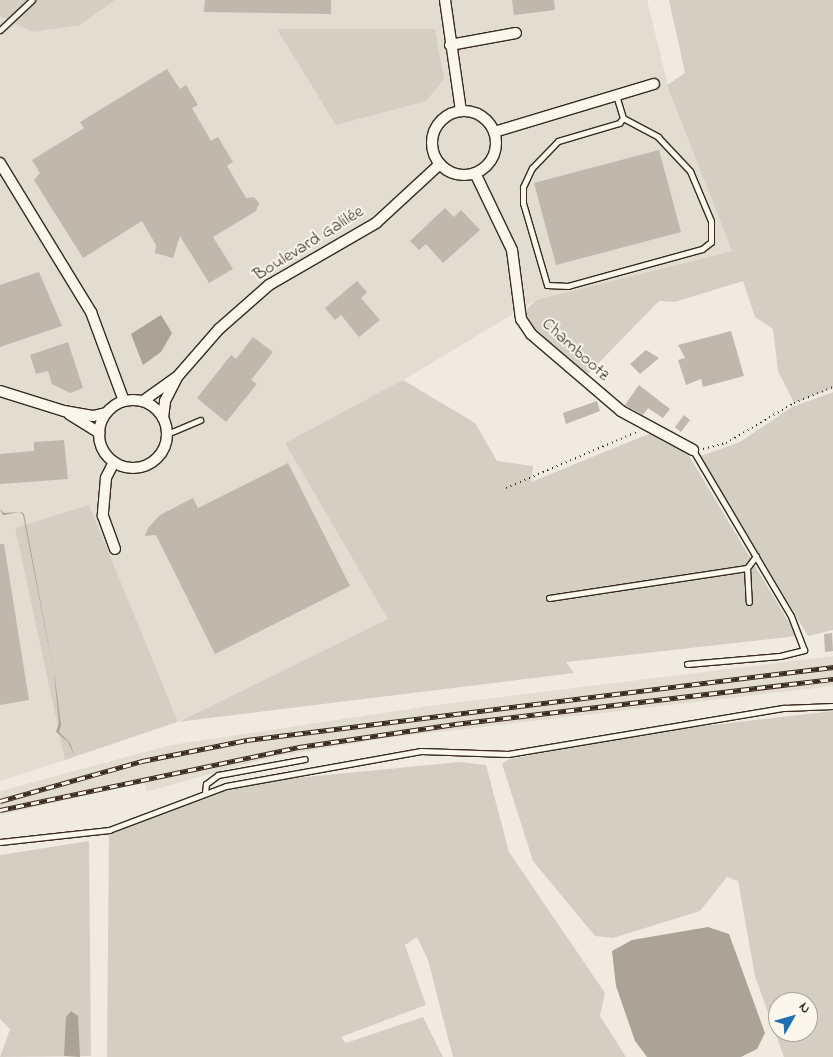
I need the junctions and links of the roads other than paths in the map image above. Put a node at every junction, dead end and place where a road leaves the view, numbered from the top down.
1 (32, 0) edge
2 (445, 0) edge
3 (0, 30) edge
4 (516, 33) dead end
5 (450, 45) junction
6 (654, 84) dead end
7 (616, 95) junction
8 (461, 111) junction
9 (623, 118) junction
10 (494, 132) junction
11 (0, 163) edge
12 (440, 164) junction
13 (475, 173) junction
14 (178, 376) junction
15 (0, 390) edge
16 (124, 401) junction
17 (143, 401) junction
18 (64, 410) junction
19 (106, 413) junction
20 (163, 418) junction
21 (200, 420) dead end
22 (99, 433) junction
23 (167, 434) junction
24 (693, 450) joint
25 (114, 462) junction
26 (115, 549) dead end
27 (756, 556) junction
28 (747, 568) junction
29 (549, 598) dead end
30 (749, 602) dead end
31 (810, 640) dead end
32 (803, 642) junction
33 (686, 664) dead end
34 (833, 706) edge
35 (305, 759) dead end
36 (205, 793) junction
37 (0, 842) edge

1 - 3 lane
2 - 5 street
4 - 5 street
5 - 8 street
6 - 7 street
7 - 9 lane
7 - 10 street
8 - 10 street
8 - 12 street
9 - 9 lane
10 - 13 street
11 - 16 street
12 - 13 street
12 - 14 street, Boulevard Galilée
13 - 24 street, Chambootz
14 - 17 street, Boulevard Galilée
14 - 20 street, Boulevard Galilée
15 - 18 street
16 - 17 street
16 - 19 street
17 - 20 street
18 - 19 street
18 - 22 street
19 - 22 street
20 - 23 street
21 - 23 lane
22 - 25 street
23 - 25 street
24 - 27 lane
25 - 26 street
27 - 28 lane
27 - 32 lane
28 - 29 lane
28 - 30 lane
31 - 32 lane
32 - 33 lane
34 - 36 lane
35 - 36 lane
36 - 37 lane

